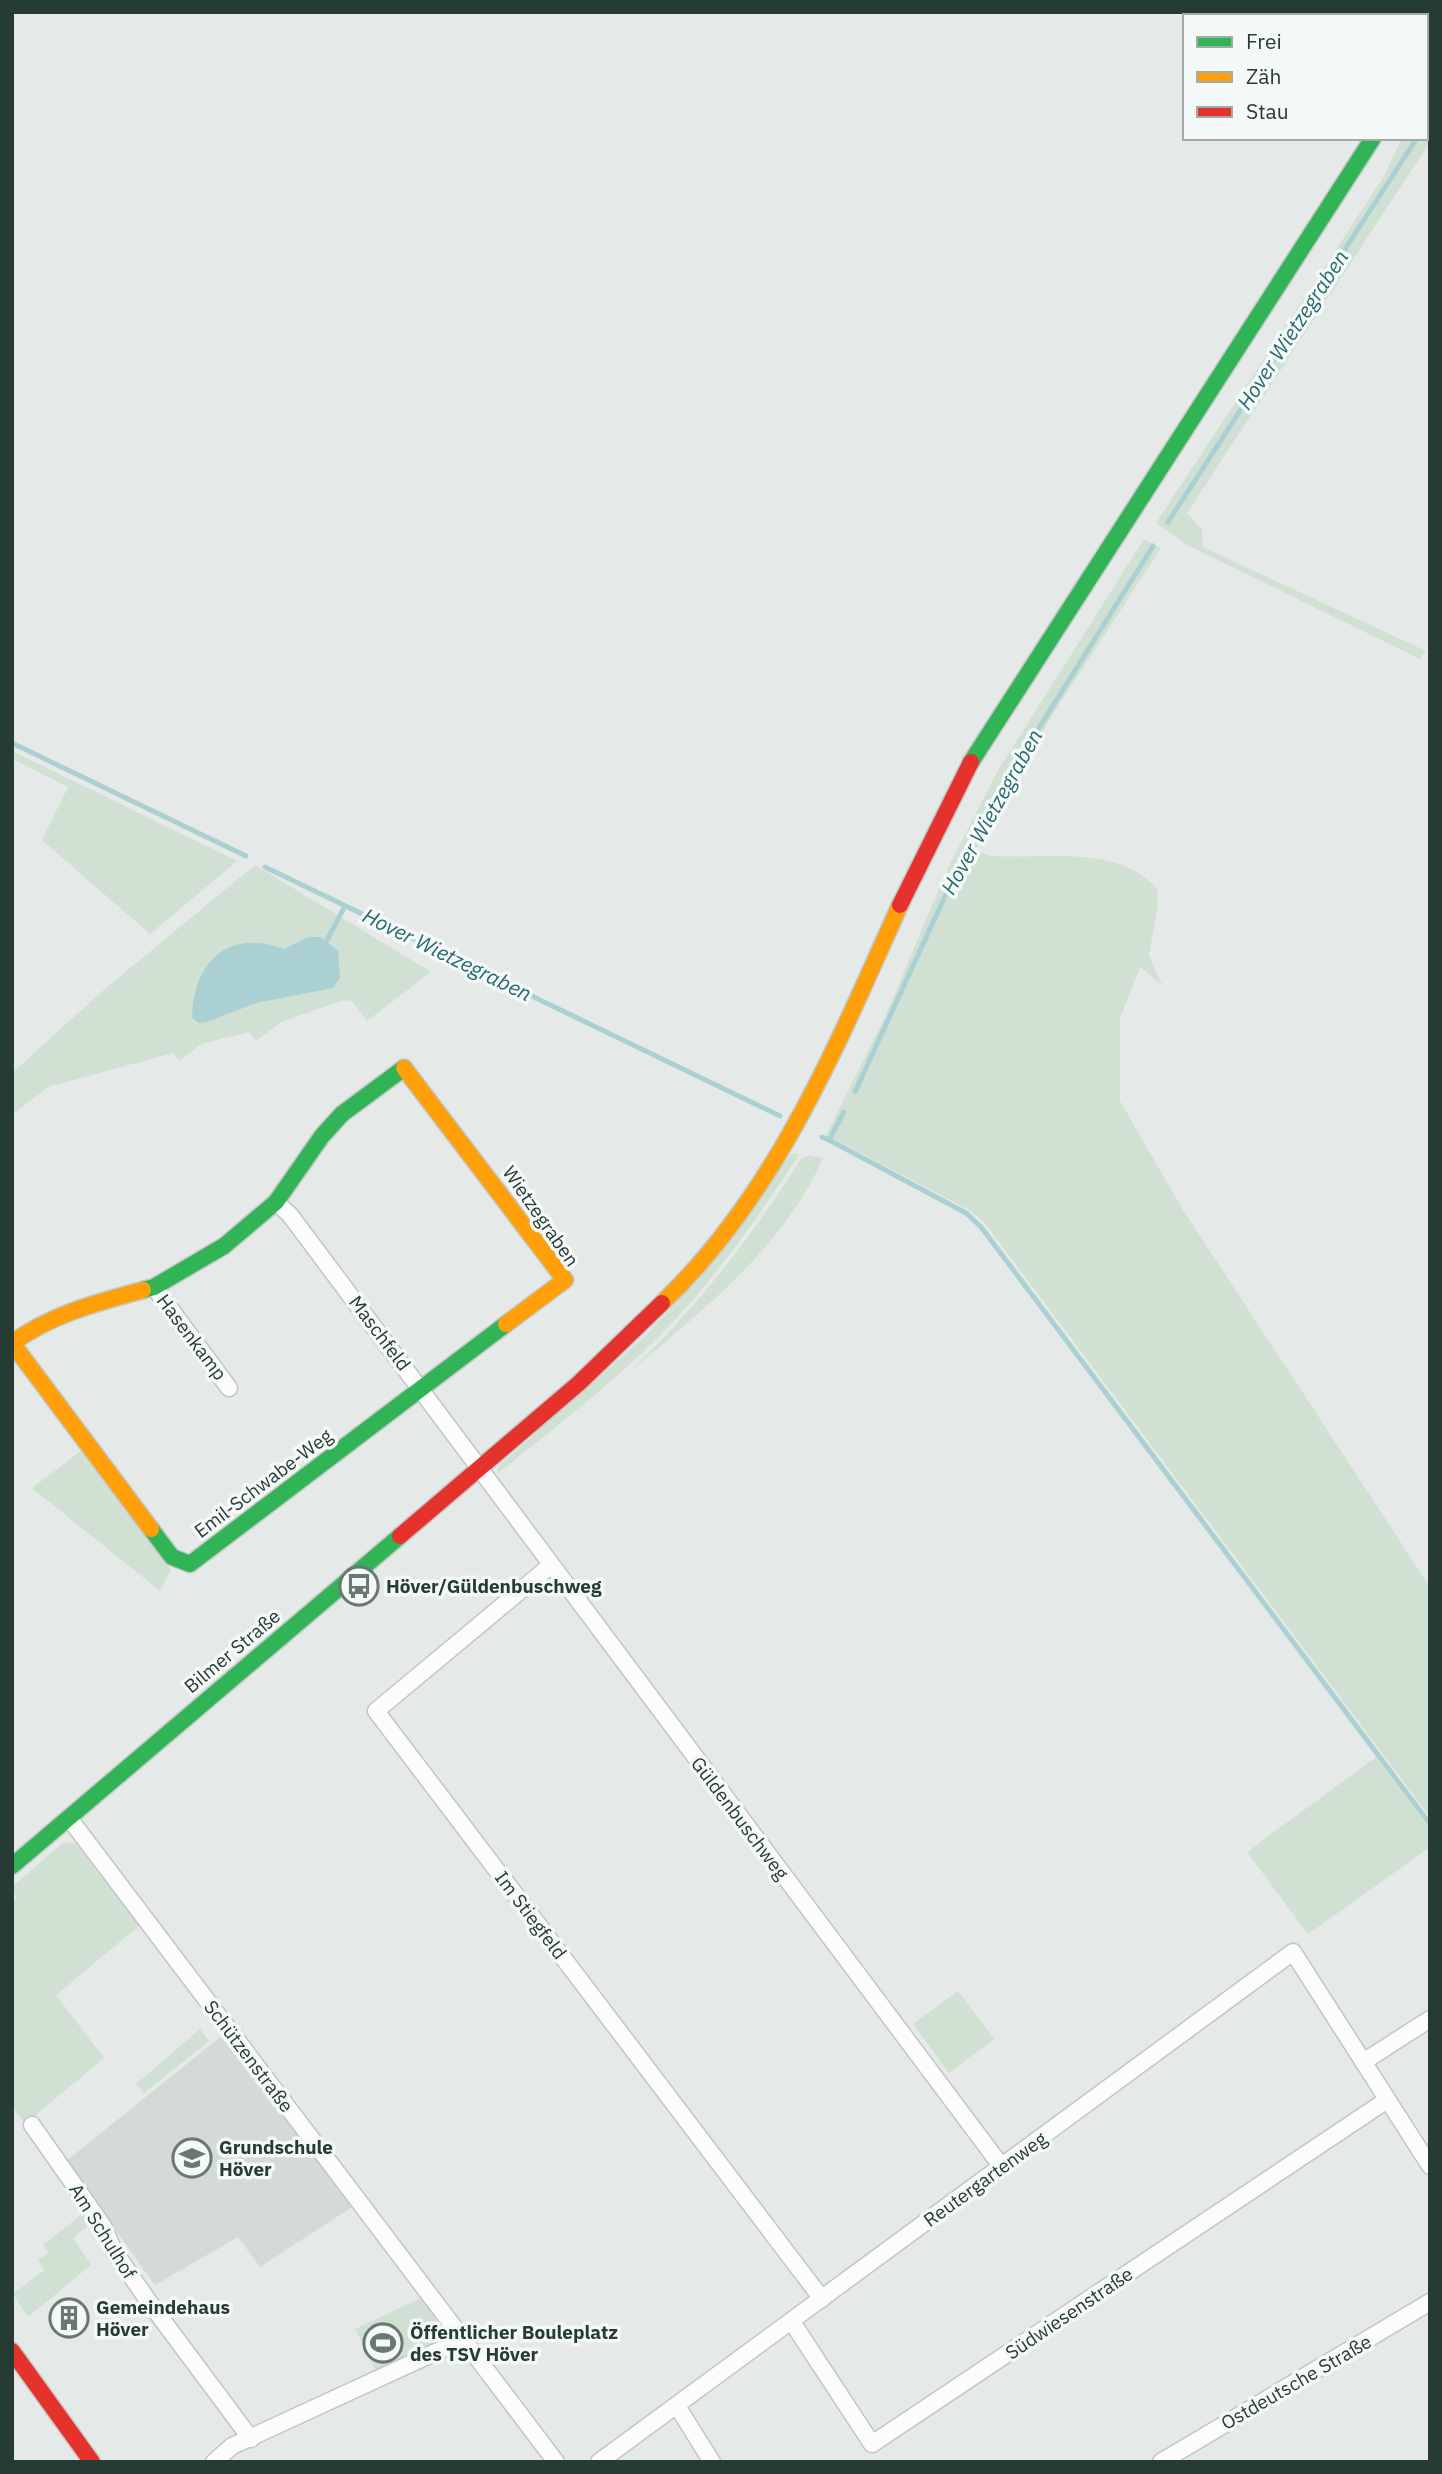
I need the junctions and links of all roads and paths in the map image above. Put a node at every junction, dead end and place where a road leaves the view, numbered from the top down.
1 (1372, 140) edge
2 (276, 1202) junction
3 (154, 1287) junction
4 (12, 1343) edge
5 (229, 1388) dead end
6 (421, 1388) junction
7 (478, 1468) junction
8 (551, 1566) junction
9 (69, 1818) junction
10 (12, 1866) edge
11 (1430, 2019) edge
12 (1363, 2062) junction
13 (1387, 2100) junction
14 (32, 2125) dead end
15 (1428, 2161) edge
16 (1002, 2167) junction
17 (822, 2299) junction
18 (1430, 2302) edge
19 (792, 2322) junction
20 (462, 2340) junction
21 (12, 2351) edge
22 (677, 2406) junction
23 (251, 2439) junction
24 (92, 2462) edge
25 (214, 2462) edge
26 (556, 2462) edge
27 (599, 2462) edge
28 (712, 2462) edge
29 (1161, 2462) edge

1 - 7 street, Bilmer Straße
2 - 3 street
2 - 6 street, Maschfeld
2 - 6 street, Wietzegraben
3 - 4 street
3 - 5 street, Hasenkamp
4 - 6 street, Emil-Schwabe-Weg
6 - 7 street, Maschfeld
7 - 8 street, Güldenbuschweg
7 - 9 street, Bilmer Straße
8 - 16 street, Güldenbuschweg
8 - 17 street, Im Stiegfeld
9 - 10 street, Bilmer Straße
9 - 20 street, Schützenstraße
11 - 12 street
12 - 13 street
12 - 16 street, Reutergartenweg
13 - 15 street
13 - 19 street, Südwiesenstraße
14 - 23 street, Am Schulhof
16 - 17 street, Reutergartenweg
17 - 19 street, Reutergartenweg
18 - 29 street, Ostdeutsche Straße
19 - 22 street, Reutergartenweg
20 - 23 street
20 - 26 street, Schützenstraße
21 - 24 street
22 - 27 street, Reutergartenweg
22 - 28 street
23 - 25 street

